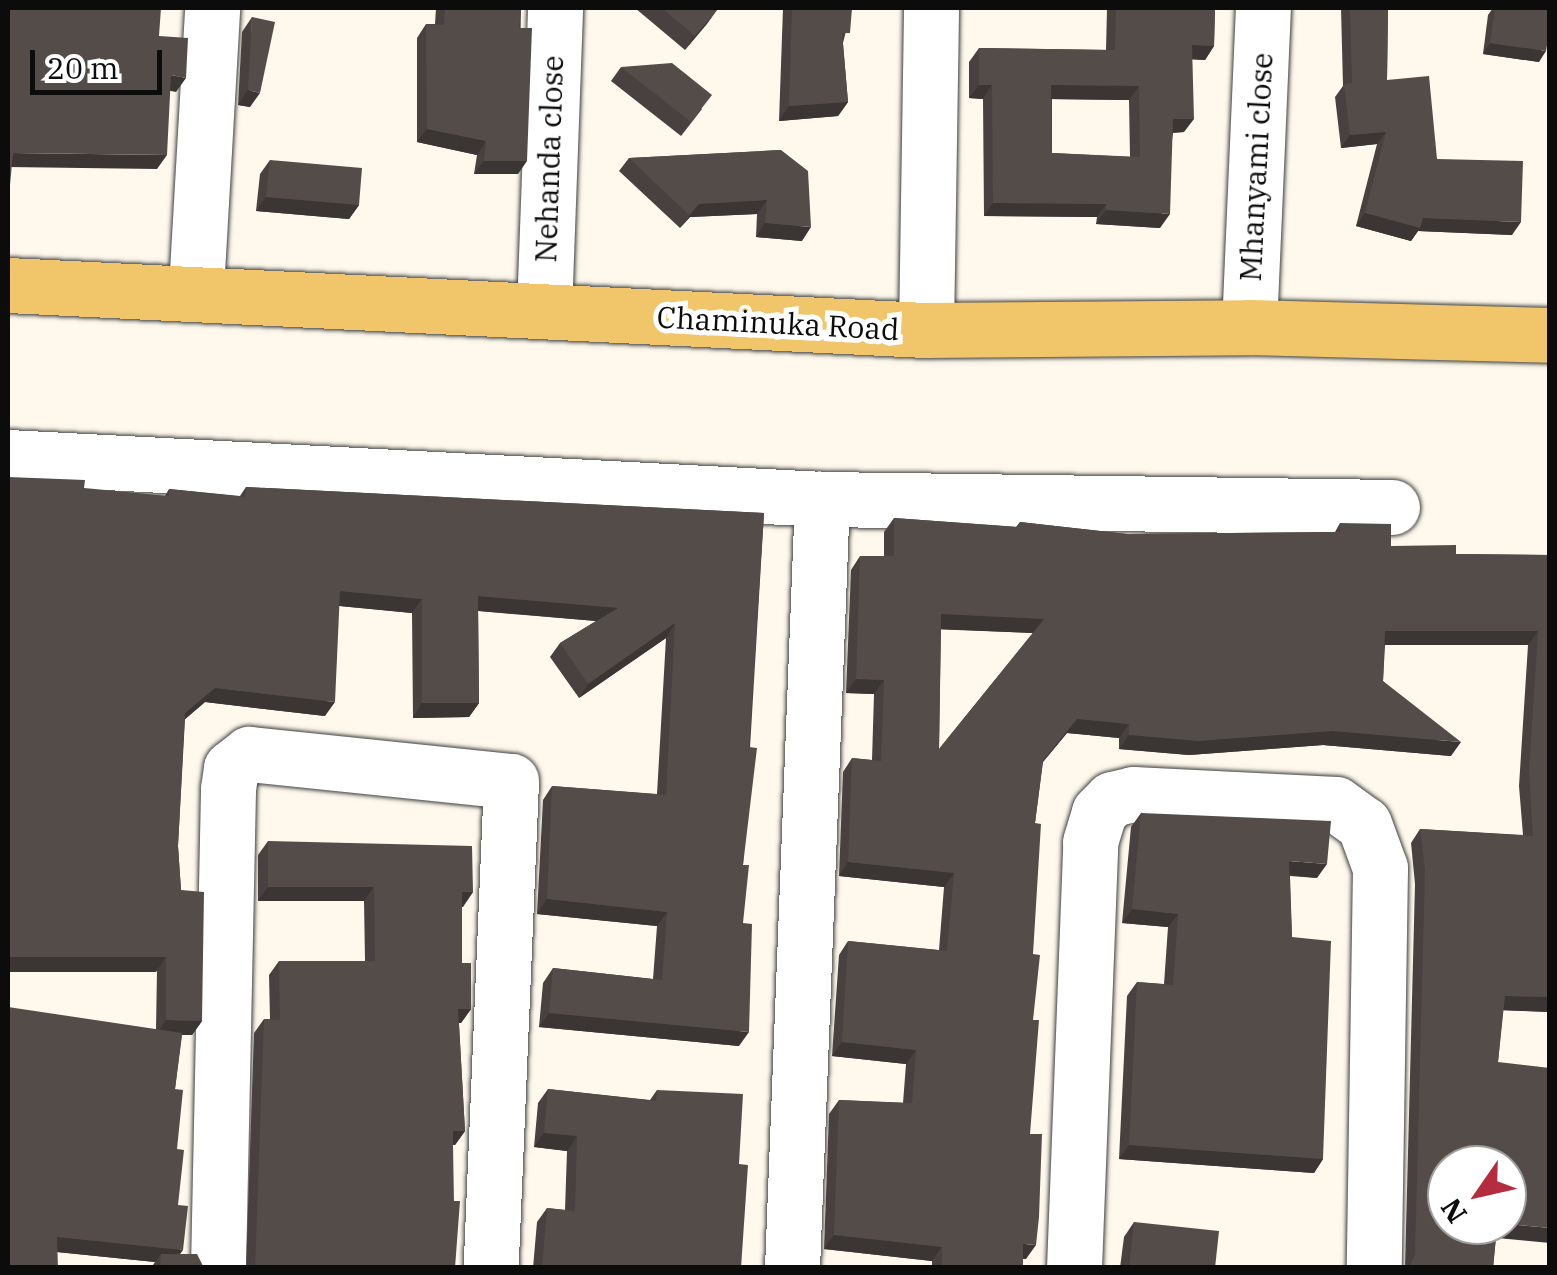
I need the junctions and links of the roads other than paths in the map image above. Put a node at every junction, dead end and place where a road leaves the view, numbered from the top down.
1 (212, 8) edge
2 (555, 8) edge
3 (931, 8) edge
4 (1264, 8) edge
5 (8, 285) edge
6 (196, 289) junction
7 (544, 311) junction
8 (1249, 327) junction
9 (926, 330) junction
10 (1550, 335) edge
11 (8, 457) edge
12 (822, 499) junction
13 (1392, 507) dead end
14 (218, 1268) edge
15 (491, 1268) edge
16 (792, 1268) edge
17 (1074, 1268) edge
18 (1374, 1268) edge

1 - 6 street
2 - 7 street, Nehanda close
3 - 9 street
4 - 8 street, Mhanyami close
5 - 6 main road, Chaminuka Road
6 - 7 main road, Chaminuka Road
7 - 9 main road, Chaminuka Road
8 - 9 main road, Chaminuka Road
8 - 10 main road, Chaminuka Road
11 - 12 street
12 - 13 street
12 - 16 street
14 - 15 street
17 - 18 street

